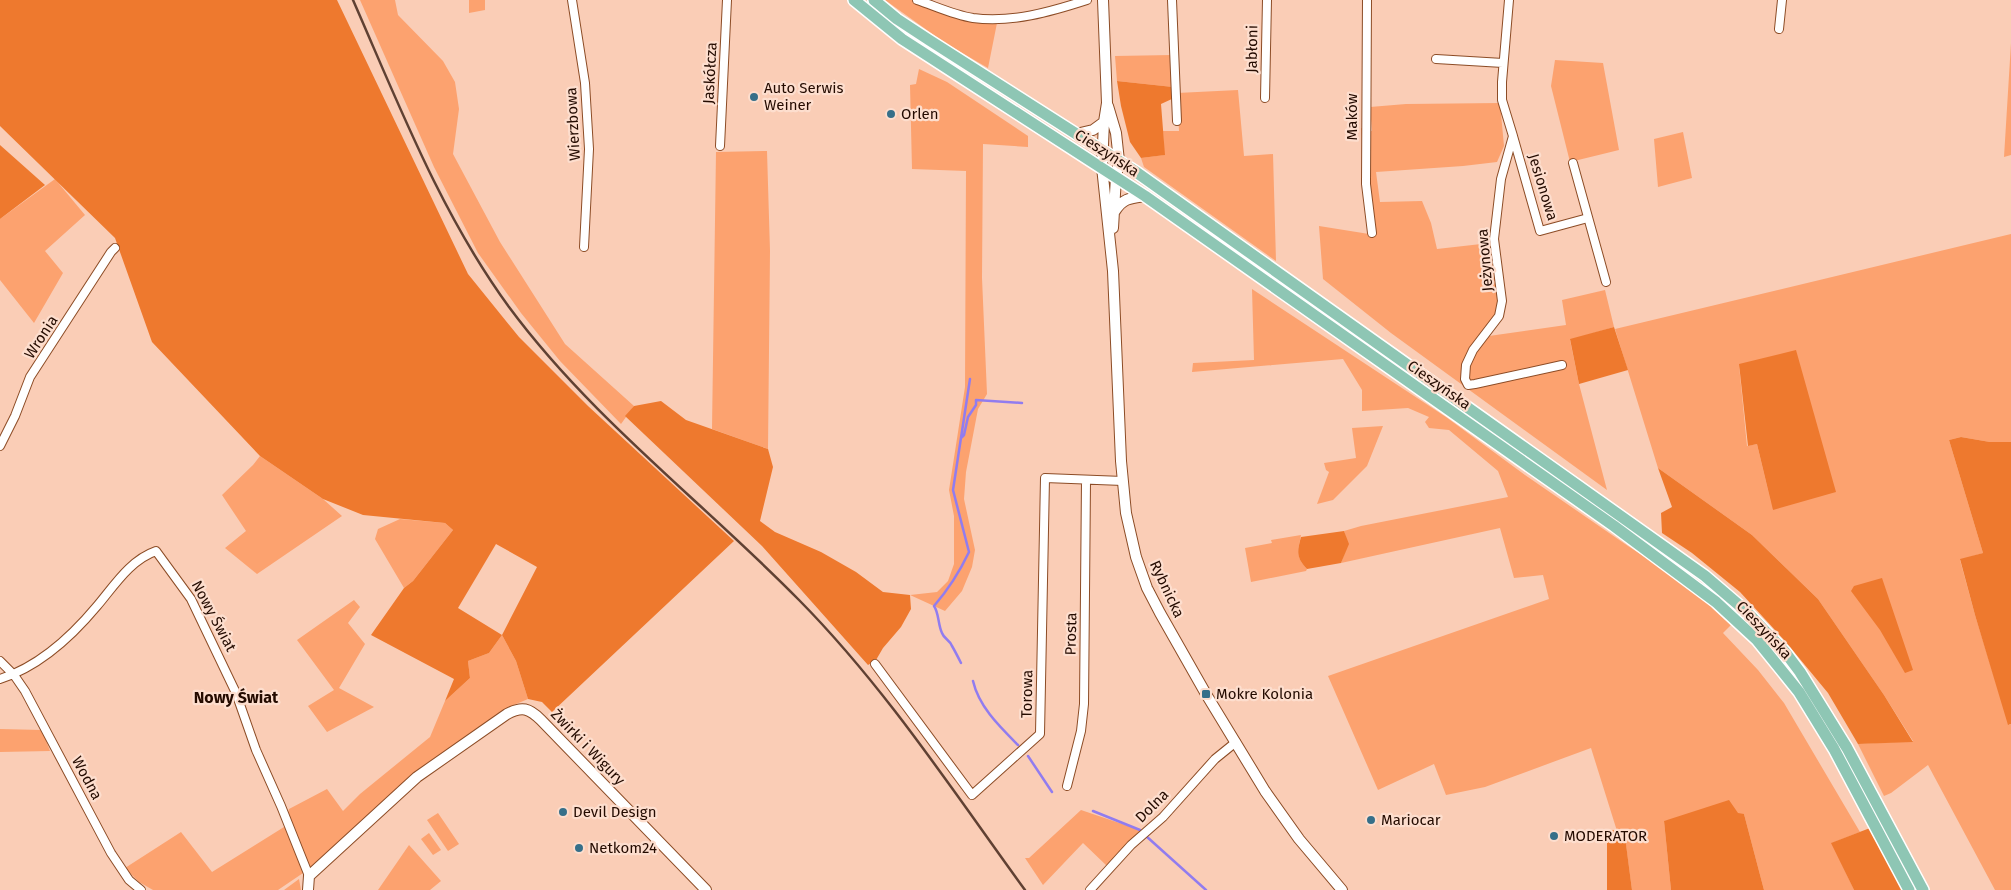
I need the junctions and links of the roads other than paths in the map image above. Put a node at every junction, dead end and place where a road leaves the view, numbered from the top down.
1 (572, 0) edge
2 (727, 0) edge
3 (854, 0) edge
4 (874, 0) edge
5 (917, 0) edge
6 (1087, 0) edge
7 (1103, 0) edge
8 (1172, 0) edge
9 (1267, 0) edge
10 (1367, 0) edge
11 (1509, 0) edge
12 (1782, 0) edge
13 (1779, 29) dead end
14 (1436, 60) dead end
15 (1503, 63) junction
16 (1265, 98) dead end
17 (1107, 103) junction
18 (1177, 121) dead end
19 (1104, 122) junction
20 (1076, 134) junction
21 (1513, 136) junction
22 (720, 146) dead end
23 (1102, 151) junction
24 (1119, 161) junction
25 (1573, 163) dead end
26 (1102, 167) junction
27 (1116, 177) junction
28 (1145, 196) junction
29 (1115, 212) junction
30 (1588, 218) junction
31 (1372, 233) dead end
32 (584, 247) dead end
33 (115, 248) dead end
34 (1112, 248) junction
35 (1606, 282) dead end
36 (1562, 365) dead end
37 (0, 446) edge
38 (1086, 481) junction
39 (1123, 481) junction
40 (0, 661) edge
41 (875, 664) dead end
42 (14, 675) junction
43 (0, 679) edge
44 (1236, 742) junction
45 (1068, 786) dead end
46 (308, 876) junction
47 (141, 890) edge
48 (308, 890) edge
49 (706, 890) edge
50 (1090, 890) edge
51 (1342, 890) edge
52 (1909, 890) edge
53 (1923, 890) edge

1 - 32 street, Wierzbowa
2 - 22 street, Jaskółcza
3 - 26 main road, Cieszyńska
4 - 20 main road, Cieszyńska
5 - 6 street
7 - 17 street
8 - 18 street
9 - 16 street, Jabłoni
10 - 31 street, Maków
11 - 15 street
12 - 13 street
14 - 15 street
15 - 21 street
17 - 19 street, Rybnicka
17 - 24 street, Rybnicka
19 - 20 street
19 - 23 street, Rybnicka
20 - 23 main road, Cieszyńska
21 - 30 street, Jesionowa
21 - 36 street, Jeżynowa
23 - 24 main road, Cieszyńska
23 - 26 street, Rybnicka
24 - 27 street, Rybnicka
24 - 53 main road, Cieszyńska
25 - 30 street
26 - 27 main road, Cieszyńska
26 - 34 street, Rybnicka
27 - 28 main road, Cieszyńska
27 - 29 street, Rybnicka
28 - 29 street
28 - 52 main road, Cieszyńska
29 - 34 street, Rybnicka
30 - 35 street
33 - 37 street, Wronia
34 - 39 street, Rybnicka
38 - 39 street, Torowa
38 - 41 street, Torowa
38 - 45 street, Prosta
39 - 44 street, Rybnicka
40 - 42 street, Wodna
42 - 43 street
42 - 46 street, Nowy Świat
42 - 47 street, Wodna
44 - 50 street, Dolna
44 - 51 street, Rybnicka
46 - 48 street, Nowy Świat
46 - 49 street, Żwirki i Wigury

